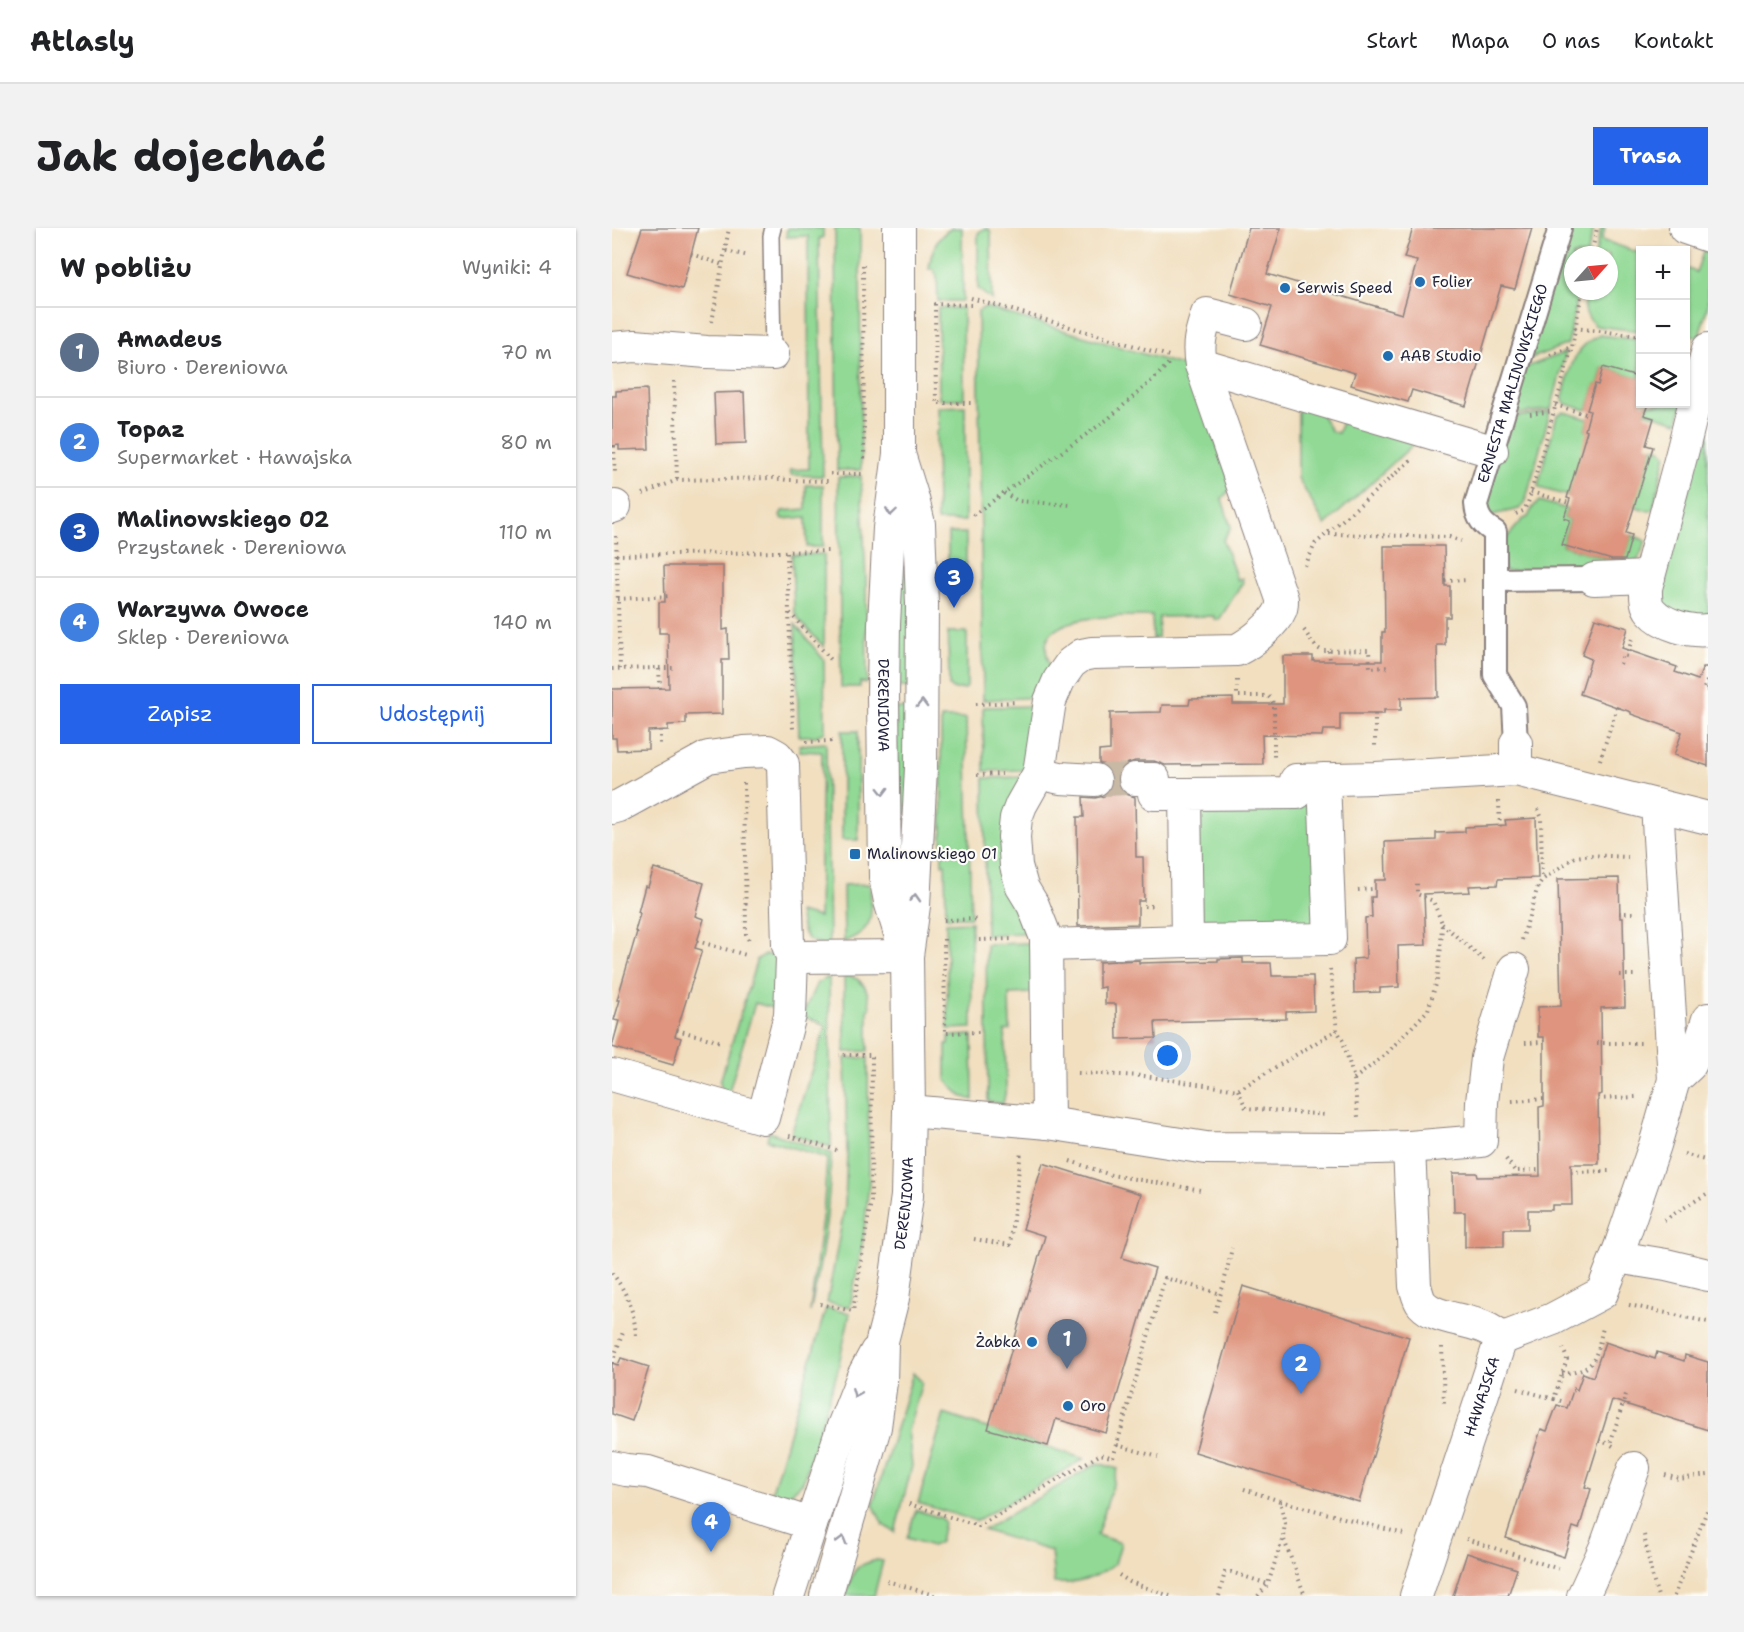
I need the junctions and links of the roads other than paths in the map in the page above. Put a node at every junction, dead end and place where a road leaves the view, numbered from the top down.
1 (773, 228) edge
2 (899, 228) edge
3 (1560, 228) edge
4 (1685, 228) edge
5 (1708, 236) edge
6 (1246, 324) dead end
7 (612, 348) edge
8 (1708, 349) edge
9 (773, 354) joint
10 (1201, 365) junction
11 (1492, 451) junction
12 (1495, 569) junction
13 (1649, 577) junction
14 (1594, 579) joint
15 (1708, 630) edge
16 (1516, 757) junction
17 (1039, 773) junction
18 (1135, 779) tunnel mouth
19 (1324, 779) junction
20 (1095, 780) tunnel mouth
21 (1185, 794) junction
22 (1657, 805) junction
23 (612, 808) edge
24 (1708, 818) edge
25 (1187, 940) junction
26 (1046, 945) junction
27 (907, 956) junction
28 (792, 957) junction
29 (1515, 963) road end
30 (1708, 1019) edge
31 (612, 1076) edge
32 (1674, 1080) junction
33 (909, 1111) junction
34 (1036, 1122) junction
35 (1409, 1147) junction
36 (1617, 1257) junction
37 (1708, 1275) edge
38 (1501, 1339) junction
39 (882, 1341) junction
40 (1636, 1464) road end
41 (612, 1467) edge
42 (811, 1524) junction
43 (1587, 1588) edge
44 (789, 1596) edge
45 (826, 1596) edge
46 (1416, 1596) edge

1 - 9 lane
2 - 27 street, DERENIOWA
3 - 11 street, ERNESTA MALINOWSKIEGO
4 - 5 street
6 - 10 street
7 - 9 street
8 - 13 street
10 - 11 street
10 - 17 street
11 - 12 street, ERNESTA MALINOWSKIEGO
12 - 14 street
12 - 16 street
13 - 14 street
13 - 15 street
16 - 19 street
16 - 22 street
17 - 20 street
17 - 26 street
18 - 21 street
19 - 21 street
19 - 25 street
21 - 25 street
22 - 24 street
22 - 32 street
23 - 28 street
25 - 26 street
26 - 34 street
27 - 28 street
27 - 33 street, DERENIOWA
28 - 31 street
29 - 35 street
30 - 32 street
32 - 36 street
33 - 34 street
33 - 39 street, DERENIOWA
34 - 35 street
35 - 38 street
36 - 37 street
36 - 38 street, HAWAJSKA
38 - 46 street, HAWAJSKA
39 -> 42 street, DERENIOWA
45 -> 39 street, DERENIOWA
40 - 43 street
41 - 42 street
42 - 44 street, DERENIOWA

